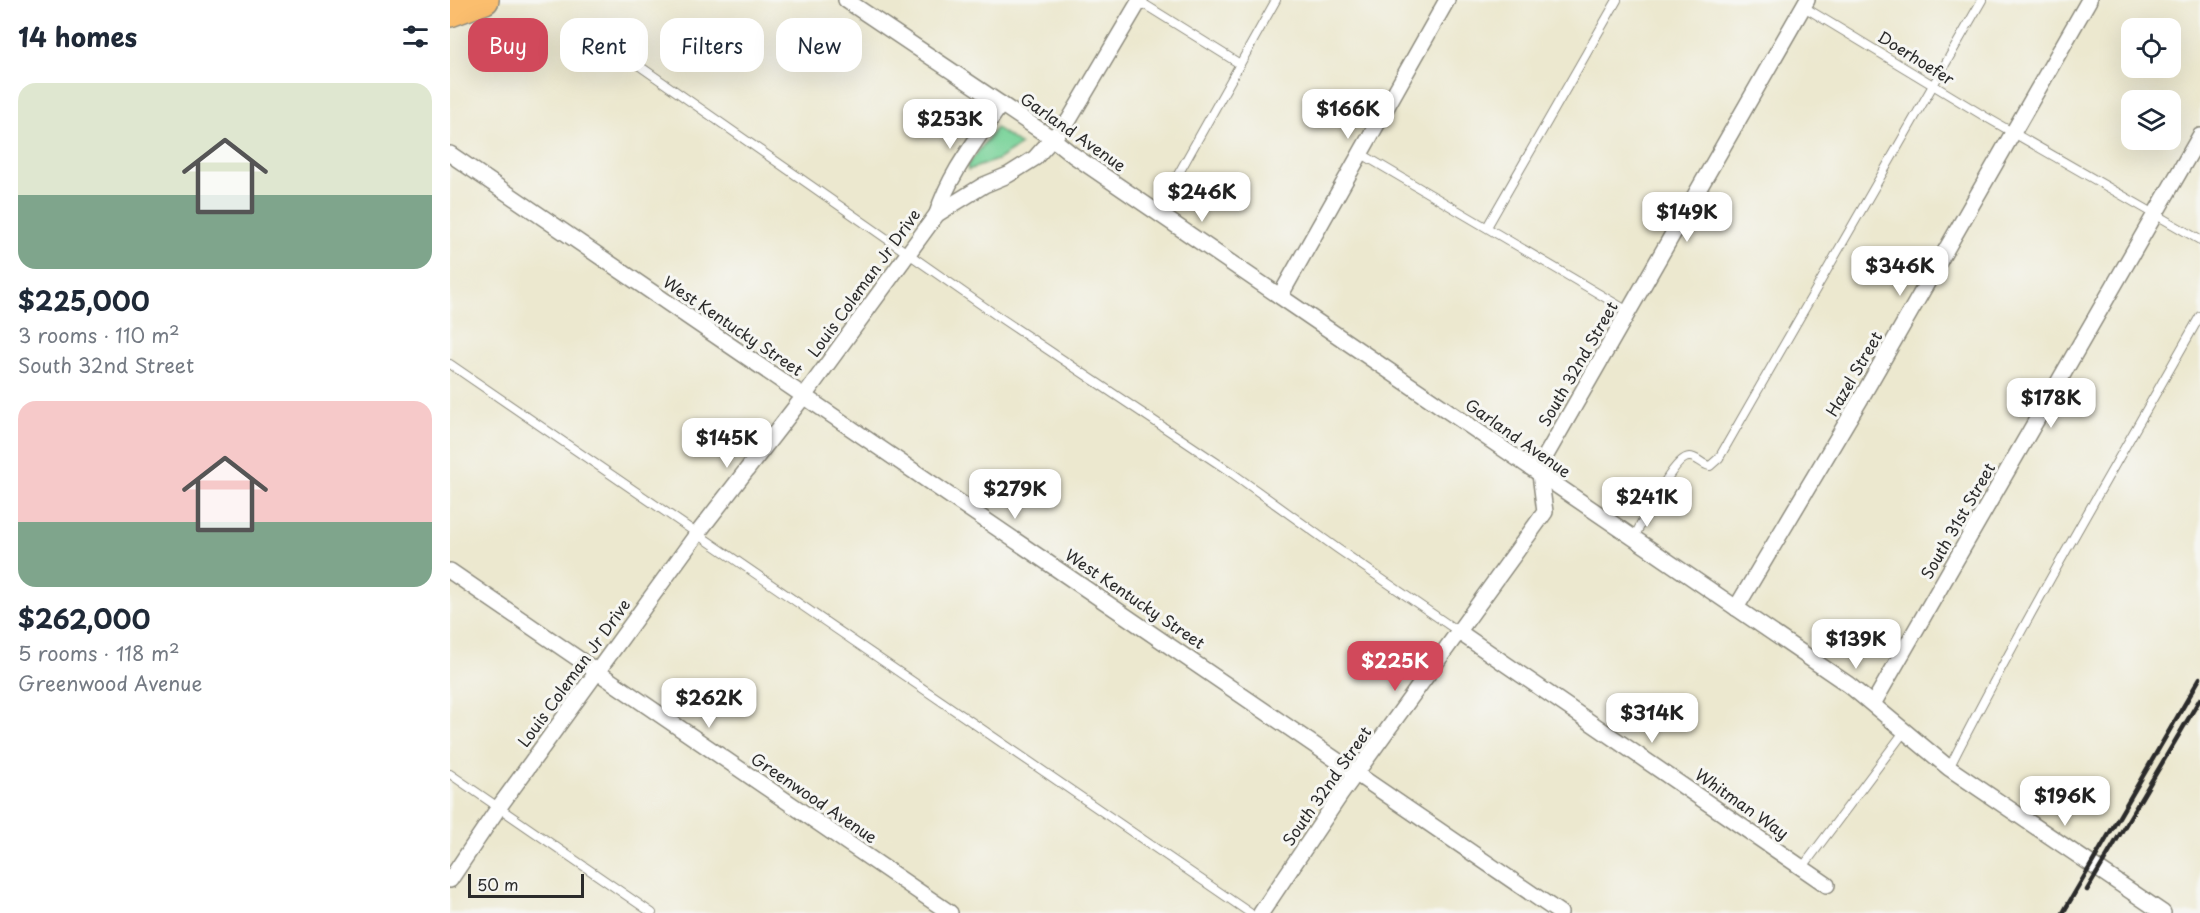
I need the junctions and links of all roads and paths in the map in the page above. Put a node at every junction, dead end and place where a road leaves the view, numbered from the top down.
1 (485, 0) edge
2 (1139, 0) edge
3 (1276, 0) edge
4 (1447, 0) edge
5 (1617, 0) edge
6 (1982, 0) edge
7 (2089, 0) edge
8 (852, 2) edge
9 (1805, 3) edge
10 (450, 13) edge
11 (1240, 64) junction
12 (648, 72) edge
13 (1933, 85) junction
14 (1001, 104) junction
15 (2014, 132) junction
16 (2200, 136) edge
17 (1053, 139) junction
18 (1360, 153) junction
19 (450, 154) edge
20 (1157, 212) junction
21 (938, 214) junction
22 (2155, 215) junction
23 (1487, 227) junction
24 (2200, 240) edge
25 (907, 254) junction
26 (1280, 296) junction
27 (1628, 311) junction
28 (2200, 316) edge
29 (450, 364) edge
30 (804, 396) junction
31 (1540, 474) junction
32 (697, 534) junction
33 (1633, 539) junction
34 (450, 571) edge
35 (1736, 608) junction
36 (1459, 632) junction
37 (597, 672) junction
38 (1873, 704) junction
39 (1904, 732) junction
40 (1949, 768) junction
41 (1357, 773) junction
42 (450, 774) edge
43 (499, 807) junction
44 (1802, 868) junction
45 (450, 880) edge
46 (1827, 885) dead end
47 (652, 913) edge
48 (950, 913) edge
49 (1250, 913) edge
50 (1261, 913) edge
51 (1560, 913) edge
52 (2163, 913) edge

1 - 10 highway
2 - 11 lane
2 - 17 street, Louis Coleman Jr Drive
3 - 11 lane
4 - 18 street
5 - 23 lane
6 - 13 lane
7 - 15 street, Hazel Street
8 - 14 street, Garland Avenue
9 - 13 lane, Doerhoefer
9 - 27 street, South 32nd Street
11 - 20 lane
12 - 25 lane
13 - 15 lane, Doerhoefer
13 - 33 lane
14 - 17 street, Garland Avenue
14 - 21 street
15 - 22 lane, Doerhoefer
15 - 35 street, Hazel Street
16 - 22 street, South 31st Street
17 - 20 street, Garland Avenue
17 - 21 street, Louis Coleman Jr Drive
18 - 23 lane
18 - 26 street
19 - 30 street, West Kentucky Street
20 - 26 street, Garland Avenue
21 - 25 street, Louis Coleman Jr Drive
22 - 24 lane, Doerhoefer
22 - 38 street, South 31st Street
23 - 27 lane
25 - 30 street, Louis Coleman Jr Drive
25 - 36 lane
26 - 31 street, Garland Avenue
27 - 31 street, South 32nd Street
28 - 40 lane
29 - 32 lane
30 - 32 street, Louis Coleman Jr Drive
30 - 41 street, West Kentucky Street
31 - 33 street, Garland Avenue
31 - 36 street, South 32nd Street
32 - 37 street, Louis Coleman Jr Drive
32 - 49 lane
33 - 35 street, Garland Avenue
34 - 37 street, Greenwood Avenue
35 - 38 street, Garland Avenue
36 - 41 street, South 32nd Street
36 - 44 street, Whitman Way
37 - 43 street, Louis Coleman Jr Drive
37 - 48 street, Greenwood Avenue
38 - 39 street, Garland Avenue
39 - 40 street, Garland Avenue
39 - 44 lane
40 - 52 street, Garland Avenue
41 - 50 street, South 32nd Street
41 - 51 street, West Kentucky Street
42 - 43 lane
43 - 45 street, Louis Coleman Jr Drive
43 - 47 lane
44 - 46 street, Whitman Way

